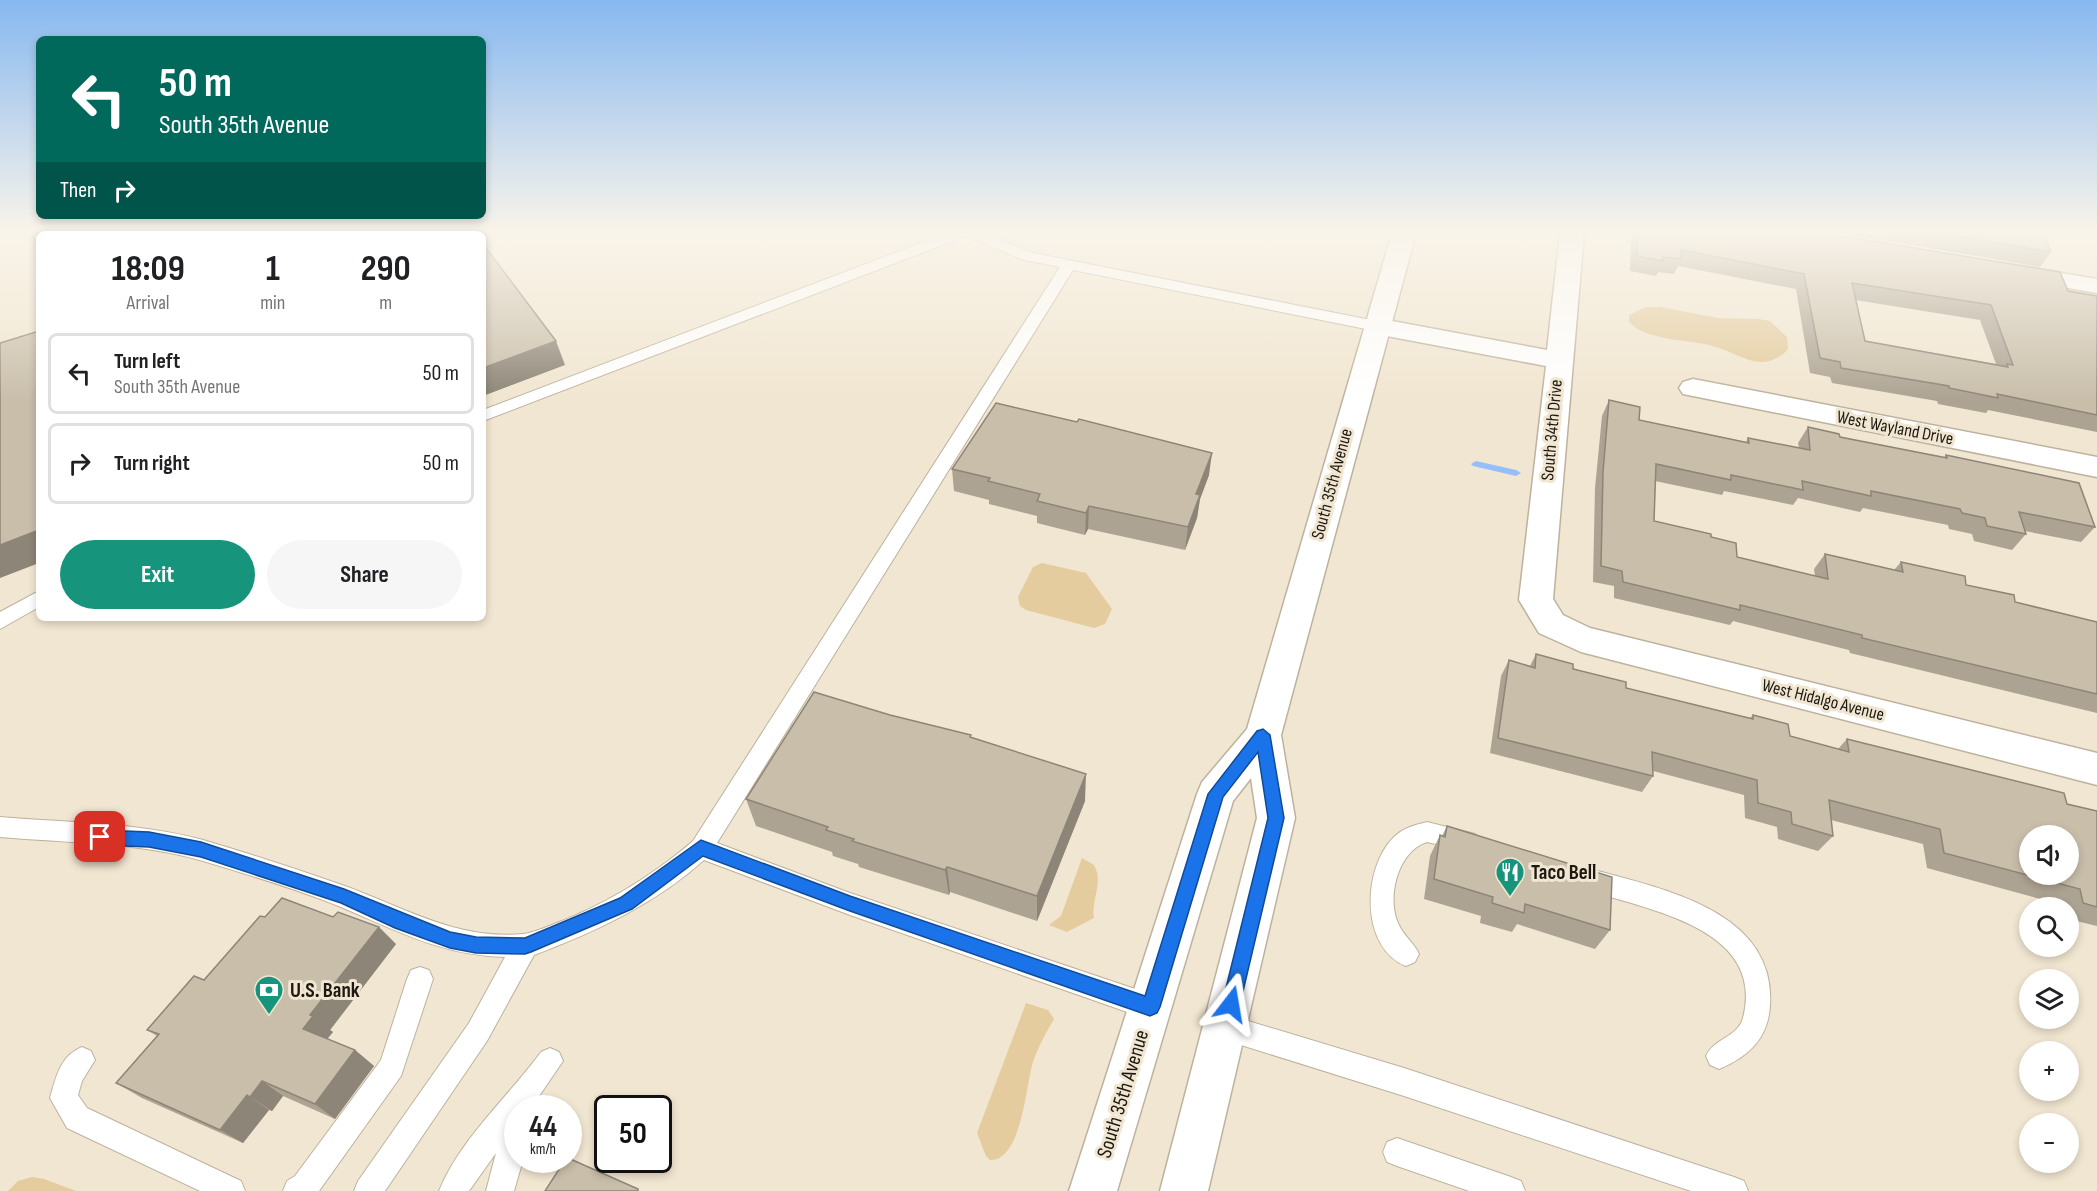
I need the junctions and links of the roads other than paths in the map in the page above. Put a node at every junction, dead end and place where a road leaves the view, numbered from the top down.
1 (816, 289) edge
2 (1054, 289) edge
3 (1184, 289) edge
4 (1387, 289) edge
5 (1566, 289) edge
6 (1376, 326) junction
7 (1559, 360) junction
8 (1693, 388) dead end
9 (486, 415) edge
10 (2097, 467) edge
11 (36, 600) edge
12 (0, 621) edge
13 (1551, 624) joint
14 (1263, 735) junction
15 (2097, 769) edge
16 (0, 827) edge
17 (1484, 847) edge
18 (701, 848) junction
19 (1562, 871) edge
20 (525, 946) junction
21 (1406, 954) dead end
22 (420, 979) dead end
23 (1150, 1007) junction
24 (1225, 1027) junction
25 (1719, 1056) dead end
26 (82, 1060) dead end
27 (550, 1061) dead end
28 (530, 1095) edge
29 (504, 1126) edge
30 (1397, 1152) dead end
31 (505, 1173) edge
32 (231, 1191) edge
33 (297, 1191) edge
34 (368, 1191) edge
35 (453, 1191) edge
36 (500, 1191) edge
37 (1093, 1191) edge
38 (1184, 1191) edge
39 (1511, 1191) edge
40 (1734, 1191) edge

1 - 9 lane
2 - 18 lane
3 - 6 lane
4 - 6 street, South 35th Avenue
5 - 7 street, South 34th Drive
6 - 7 street
6 - 14 street, South 35th Avenue
7 - 13 street, South 34th Drive
8 - 10 street, West Wayland Drive
11 - 12 lane
13 - 15 street, West Hidalgo Avenue
14 - 23 street, South 35th Avenue
14 - 24 street, South 35th Avenue
16 - 20 lane
17 - 21 lane
18 - 20 lane
18 - 23 lane
19 - 25 lane
20 - 34 lane
22 - 33 lane
23 - 37 street, South 35th Avenue
24 - 38 street, South 35th Avenue
24 - 40 lane
26 - 32 lane
27 - 28 lane
29 - 35 lane
30 - 39 lane
31 - 36 lane

